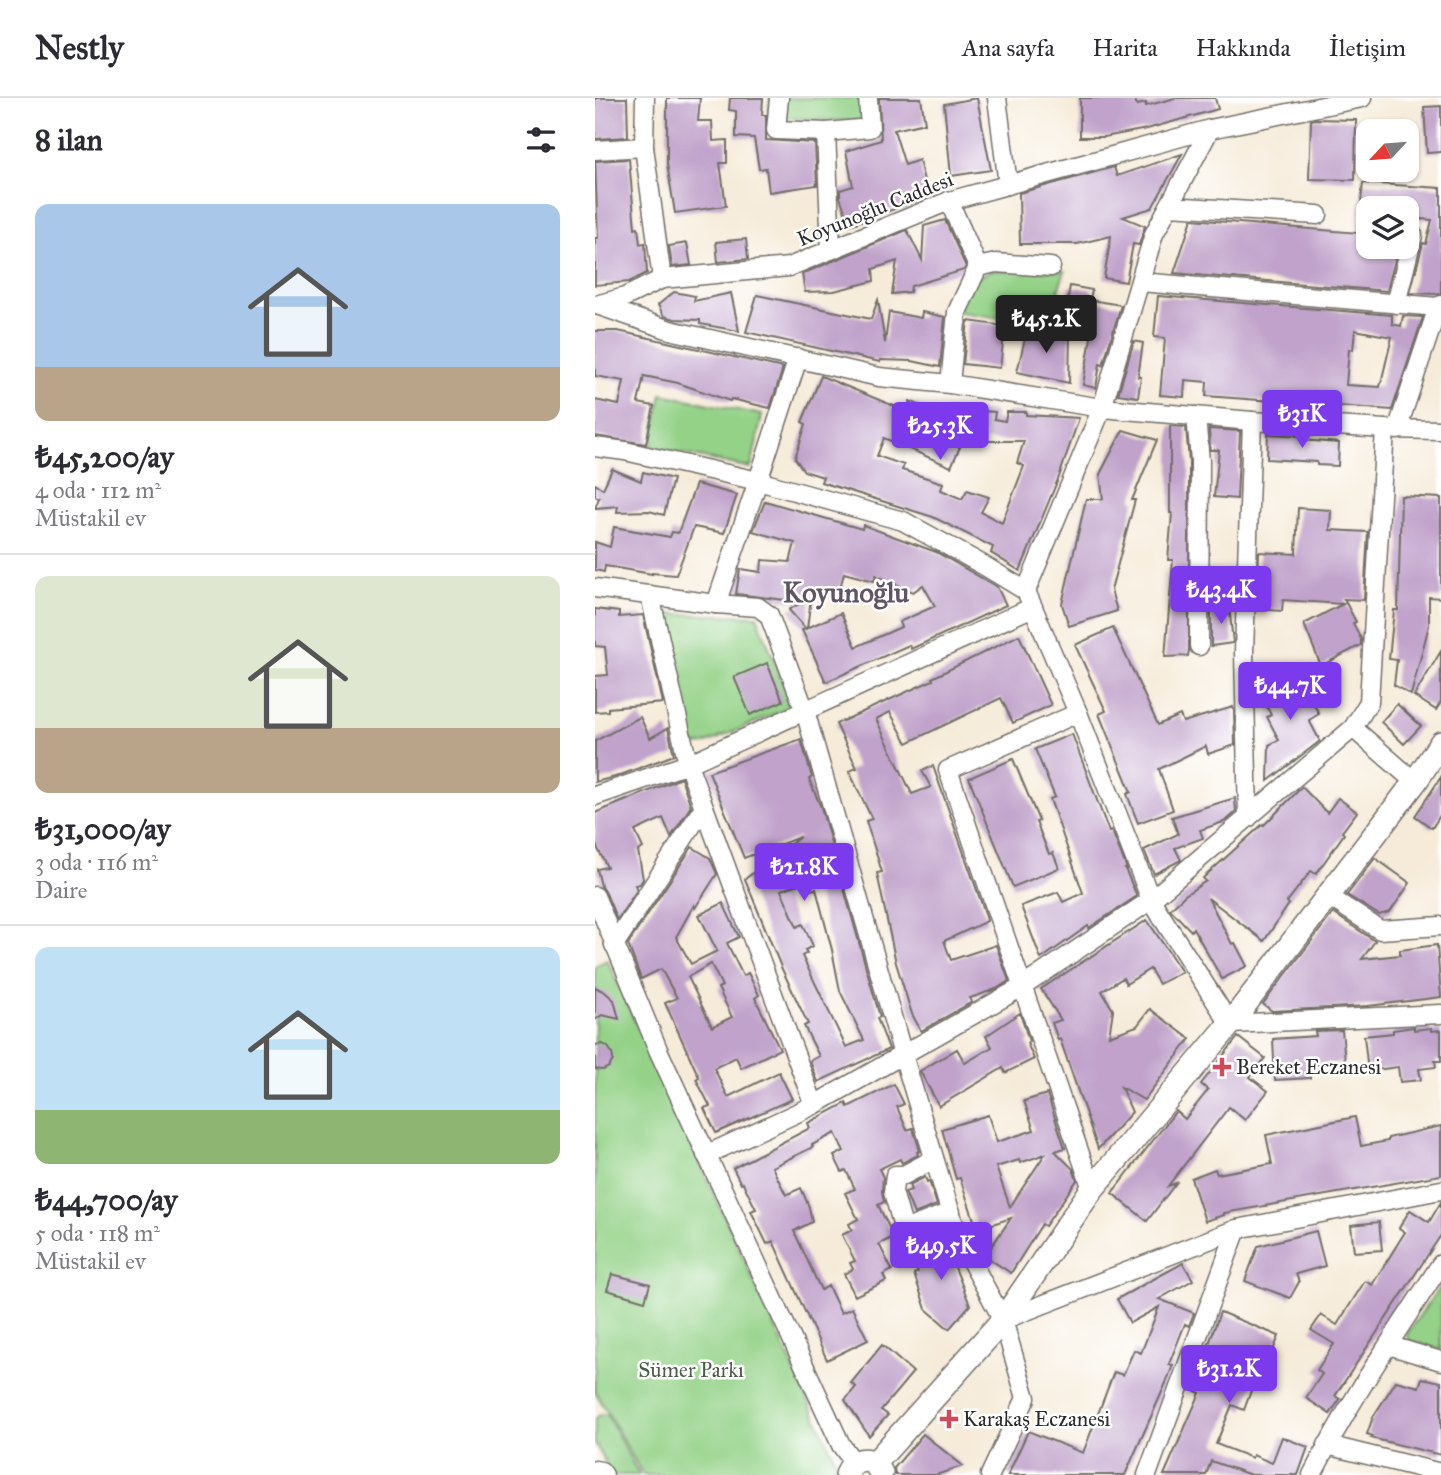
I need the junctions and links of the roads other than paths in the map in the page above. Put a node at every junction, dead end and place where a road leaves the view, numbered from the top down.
1 (645, 98) edge
2 (779, 98) edge
3 (868, 98) edge
4 (997, 98) edge
5 (1351, 99) edge
6 (1210, 129) junction
7 (826, 132) junction
8 (644, 148) junction
9 (595, 150) edge
10 (1008, 185) junction
11 (949, 201) junction
12 (1169, 206) junction
13 (1318, 215) dead end
14 (831, 250) junction
15 (1407, 259) edge
16 (978, 267) junction
17 (1051, 267) dead end
18 (662, 279) junction
19 (1140, 282) junction
20 (1396, 304) junction
21 (596, 305) edge
22 (1440, 306) edge
23 (798, 358) junction
24 (950, 384) junction
25 (1102, 408) junction
26 (1196, 416) junction
27 (1252, 421) junction
28 (1391, 430) junction
29 (1441, 430) edge
30 (595, 447) edge
31 (758, 481) junction
32 (595, 588) edge
33 (650, 595) junction
34 (1029, 599) junction
35 (716, 604) junction
36 (1199, 646) dead end
37 (806, 711) junction
38 (1078, 713) junction
39 (1353, 728) junction
40 (1441, 743) edge
41 (688, 764) junction
42 (1415, 782) junction
43 (595, 796) edge
44 (704, 807) junction
45 (1248, 818) junction
46 (595, 896) edge
47 (1328, 896) junction
48 (1150, 900) junction
49 (1441, 926) edge
50 (614, 945) junction
51 (1022, 987) junction
52 (1441, 1014) edge
53 (1230, 1024) junction
54 (903, 1055) junction
55 (814, 1105) junction
56 (706, 1155) junction
57 (934, 1159) junction
58 (1092, 1189) junction
59 (1441, 1190) edge
60 (951, 1212) junction
61 (1237, 1229) junction
62 (1441, 1264) edge
63 (1003, 1320) junction
64 (1388, 1345) junction
65 (1441, 1361) edge
66 (1327, 1446) junction
67 (864, 1469) edge
68 (595, 1470) edge
69 (1441, 1473) edge
70 (604, 1475) edge
71 (991, 1475) edge
72 (1147, 1475) edge
73 (1312, 1475) edge

1 - 8 street
2 - 7 street
3 - 7 street
4 - 10 street
5 - 6 street, Koyunoğlu Caddesi
6 - 10 street, Koyunoğlu Caddesi
6 - 12 street
7 - 14 street
8 - 9 street
8 - 18 street
10 - 11 street, Koyunoğlu Caddesi
11 - 14 street, Koyunoğlu Caddesi
11 - 16 street
12 - 13 street
12 - 19 street
14 - 18 street, Koyunoğlu Caddesi
15 - 20 street
16 - 17 street
16 - 24 street
18 - 21 street, Koyunoğlu Caddesi
19 - 20 street
19 - 25 street
20 - 22 street
21 - 23 street
22 - 28 street
23 - 24 street
23 - 31 street
24 - 25 street
25 - 26 street
25 - 34 street
26 - 27 street
26 - 36 street
27 - 28 street
27 - 45 street
28 - 29 street
28 - 39 street
30 - 31 street
31 - 34 street
31 - 35 street
32 - 33 street
33 - 35 street
33 - 41 street
34 - 37 street
34 - 38 street
35 - 37 street
37 - 41 street
37 - 54 street
38 - 48 street
38 - 51 street
39 - 42 street
39 - 45 street
40 - 42 main road
41 - 43 street
41 - 44 street
42 - 47 main road
44 - 50 street
44 - 55 street
45 - 48 street
46 - 50 street
47 - 49 street
47 - 53 main road
48 - 51 street
48 - 53 street
50 - 56 street
51 - 54 street
51 - 58 street
52 - 53 street
53 - 58 main road
54 - 55 street
54 - 57 street
55 - 56 street
56 - 67 street
57 - 60 street
57 - 60 street
58 - 63 main road
59 - 61 street
60 - 63 street
61 - 63 street
61 - 72 street
62 - 64 street
63 - 67 main road
63 - 71 street
64 - 65 street
64 - 66 street
66 - 69 street
66 - 73 street
68 - 70 street

